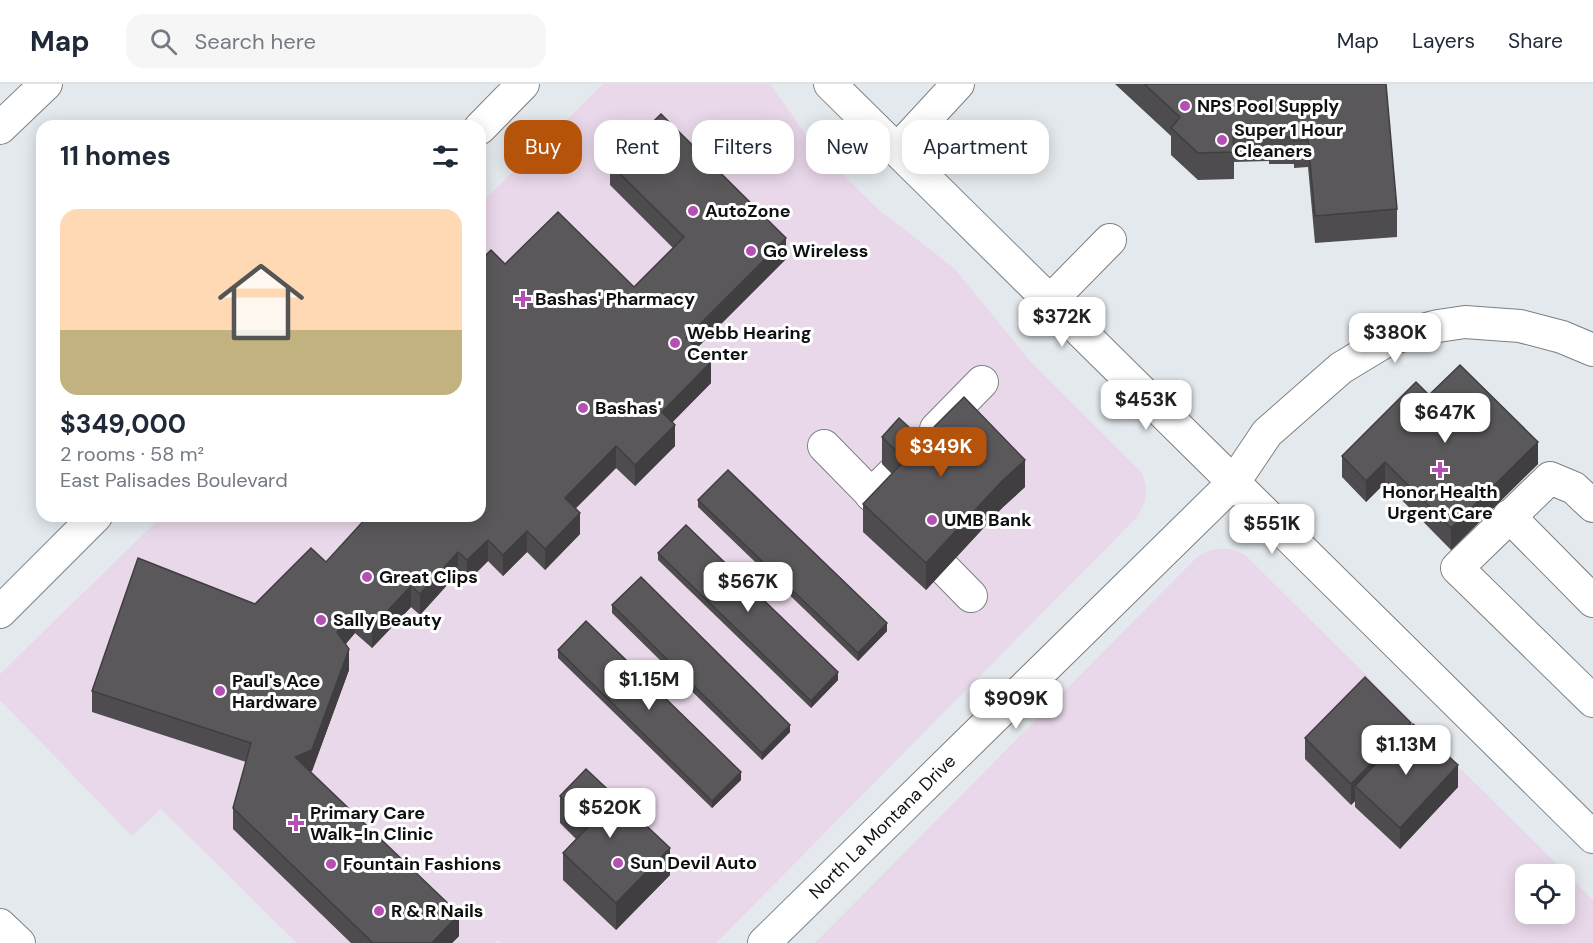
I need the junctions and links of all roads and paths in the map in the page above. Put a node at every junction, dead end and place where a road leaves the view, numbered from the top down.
1 (46, 84) edge
2 (524, 84) edge
3 (830, 84) edge
4 (958, 84) edge
5 (486, 122) edge
6 (0, 128) edge
7 (897, 150) junction
8 (1110, 240) dead end
9 (1050, 301) junction
10 (1593, 350) edge
11 (982, 382) dead end
12 (824, 446) dead end
13 (918, 447) edge
14 (1234, 482) junction
15 (1593, 506) edge
16 (1509, 516) junction
17 (90, 522) edge
18 (970, 596) dead end
19 (1593, 601) edge
20 (0, 612) edge
21 (1593, 701) edge
22 (1591, 830) edge
23 (0, 925) edge
24 (19, 943) edge
25 (764, 943) edge

1 - 6 street
2 - 5 street
3 - 7 street
4 - 7 street
7 - 9 street
8 - 9 street
9 - 14 street
10 - 14 street, North La Montana Drive
11 - 13 street
12 - 18 street
14 - 22 street
14 - 25 street, North La Montana Drive
15 - 16 street
16 - 19 street
16 - 21 street
17 - 20 street
23 - 24 street

